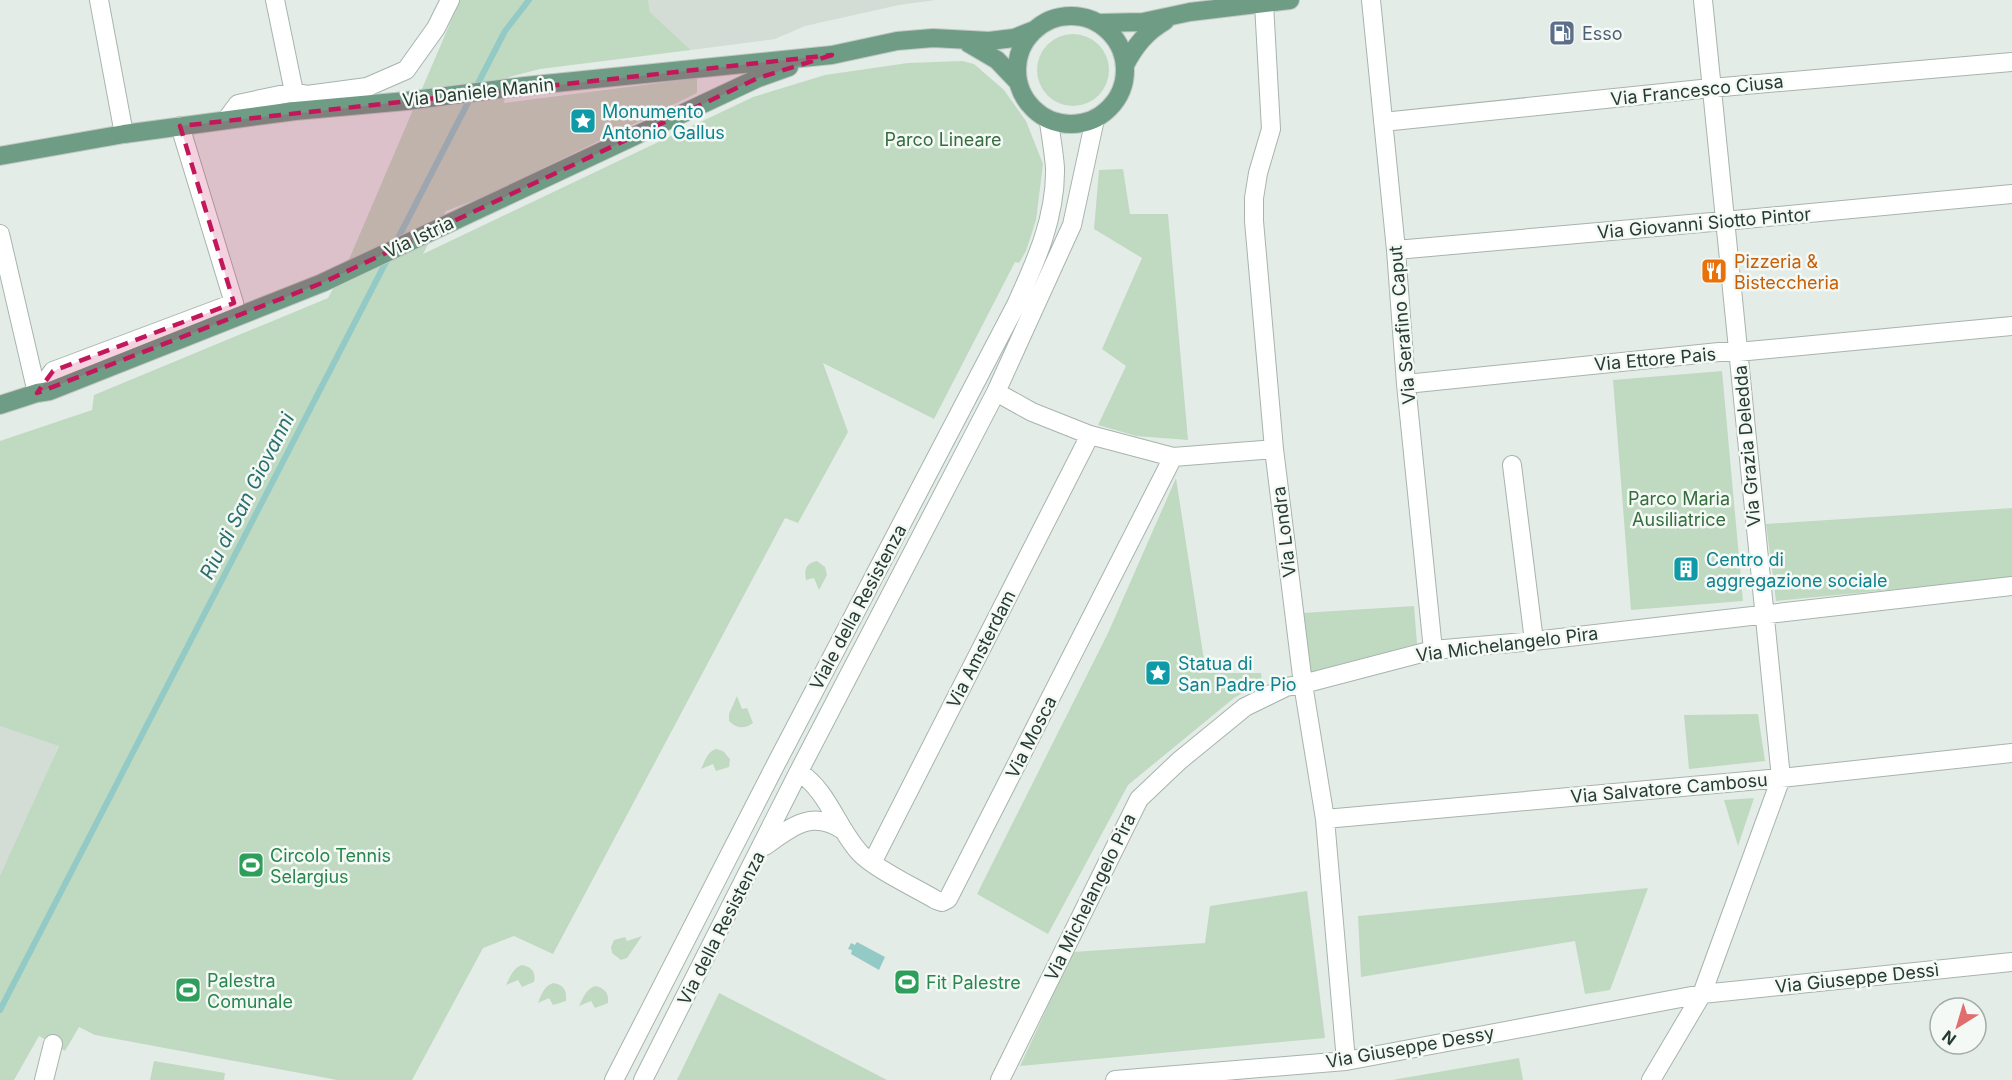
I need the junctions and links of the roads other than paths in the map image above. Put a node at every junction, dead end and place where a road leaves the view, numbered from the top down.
1 (99, 0) edge
2 (275, 0) edge
3 (450, 0) edge
4 (1290, 0) edge
5 (1371, 0) edge
6 (1703, 0) edge
7 (1264, 4) junction
8 (1172, 17) junction
9 (1098, 23) junction
10 (1034, 30) junction
11 (958, 39) junction
12 (831, 55) junction
13 (2012, 62) edge
14 (1125, 65) junction
15 (1018, 82) junction
16 (1711, 88) junction
17 (294, 92) junction
18 (1095, 119) junction
19 (226, 120) junction
20 (1049, 122) junction
21 (1383, 122) junction
22 (180, 126) junction
23 (124, 134) junction
24 (0, 156) edge
25 (2012, 194) edge
26 (1724, 220) junction
27 (0, 234) edge
28 (1396, 250) junction
29 (2012, 326) edge
30 (1738, 352) junction
31 (1406, 384) junction
32 (996, 392) junction
33 (37, 393) junction
34 (0, 405) edge
35 (1090, 435) junction
36 (1274, 449) junction
37 (1173, 457) junction
38 (1512, 465) dead end
39 (2012, 586) edge
40 (1763, 613) junction
41 (1534, 641) junction
42 (1433, 650) junction
43 (1303, 684) junction
44 (2012, 753) edge
45 (798, 774) junction
46 (1781, 778) junction
47 (1325, 819) junction
48 (843, 830) junction
49 (760, 850) junction
50 (872, 863) junction
51 (2012, 962) edge
52 (1702, 994) junction
53 (53, 1044) dead end
54 (1346, 1060) junction
55 (44, 1080) edge
56 (614, 1080) edge
57 (643, 1080) edge
58 (1000, 1080) edge
59 (1116, 1080) edge
60 (1651, 1080) edge

1 - 23 street
2 - 17 street
3 - 17 street
4 - 7 main road
5 - 21 street, Via Serafino Caput
6 - 16 street, Via Grazia Deledda
7 - 8 main road
7 - 36 street, Via Londra
8 - 9 main road
8 - 14 main road
9 - 10 main road
9 - 14 main road
10 - 11 main road, Via Daniele Manin
10 - 15 main road
11 - 12 main road, Via Daniele Manin
11 - 15 main road, Via Daniele Manin
12 - 19 main road, Via Daniele Manin
12 - 33 main road, Via Istria
13 - 16 street, Via Francesco Ciusa
14 - 18 main road
15 - 20 main road
16 - 21 street, Via Francesco Ciusa
16 - 26 street, Via Grazia Deledda
17 - 19 street
18 - 20 main road
18 - 32 street, Viale della Resistenza
19 - 22 main road, Via Daniele Manin
20 - 56 street, Viale della Resistenza
21 - 28 street, Via Serafino Caput
22 - 23 main road, Via Daniele Manin
22 - 33 street
23 - 24 main road, Via Daniele Manin
25 - 26 street, Via Giovanni Siotto Pintor
26 - 28 street, Via Giovanni Siotto Pintor
26 - 30 street, Via Grazia Deledda
27 - 33 street
28 - 31 street, Via Serafino Caput
29 - 30 street, Via Ettore Pais
30 - 31 street, Via Ettore Pais
30 - 40 street, Via Grazia Deledda
31 - 42 street, Via Serafino Caput
32 - 35 street
32 - 45 street, Viale della Resistenza
33 - 34 main road, Via Istria
35 - 37 street
35 - 50 street, Via Amsterdam
36 - 37 street
36 - 43 street, Via Londra
37 - 50 street, Via Mosca
38 - 41 street
39 - 40 street, Via Michelangelo Pira
40 - 41 street, Via Michelangelo Pira
40 - 46 street, Via Grazia Deledda
41 - 42 street, Via Michelangelo Pira
42 - 43 street, Via Michelangelo Pira
43 - 47 street, Via Londra
43 - 58 street, Via Michelangelo Pira
44 - 46 street, Via Salvatore Cambosu
45 - 48 street, Via Mosca
45 - 49 street, Via della Resistenza
46 - 47 street, Via Salvatore Cambosu
46 - 52 street, Via Grazia Deledda
47 - 54 street, Via Londra
48 - 49 street
48 - 50 street, Via Mosca
49 - 57 street, Via della Resistenza
51 - 52 street, Via Giuseppe Dessì
52 - 54 street, Via Giuseppe Dessy
52 - 60 street, Via Grazia Deledda
53 - 55 street
54 - 59 street, Via Giuseppe Dessy

